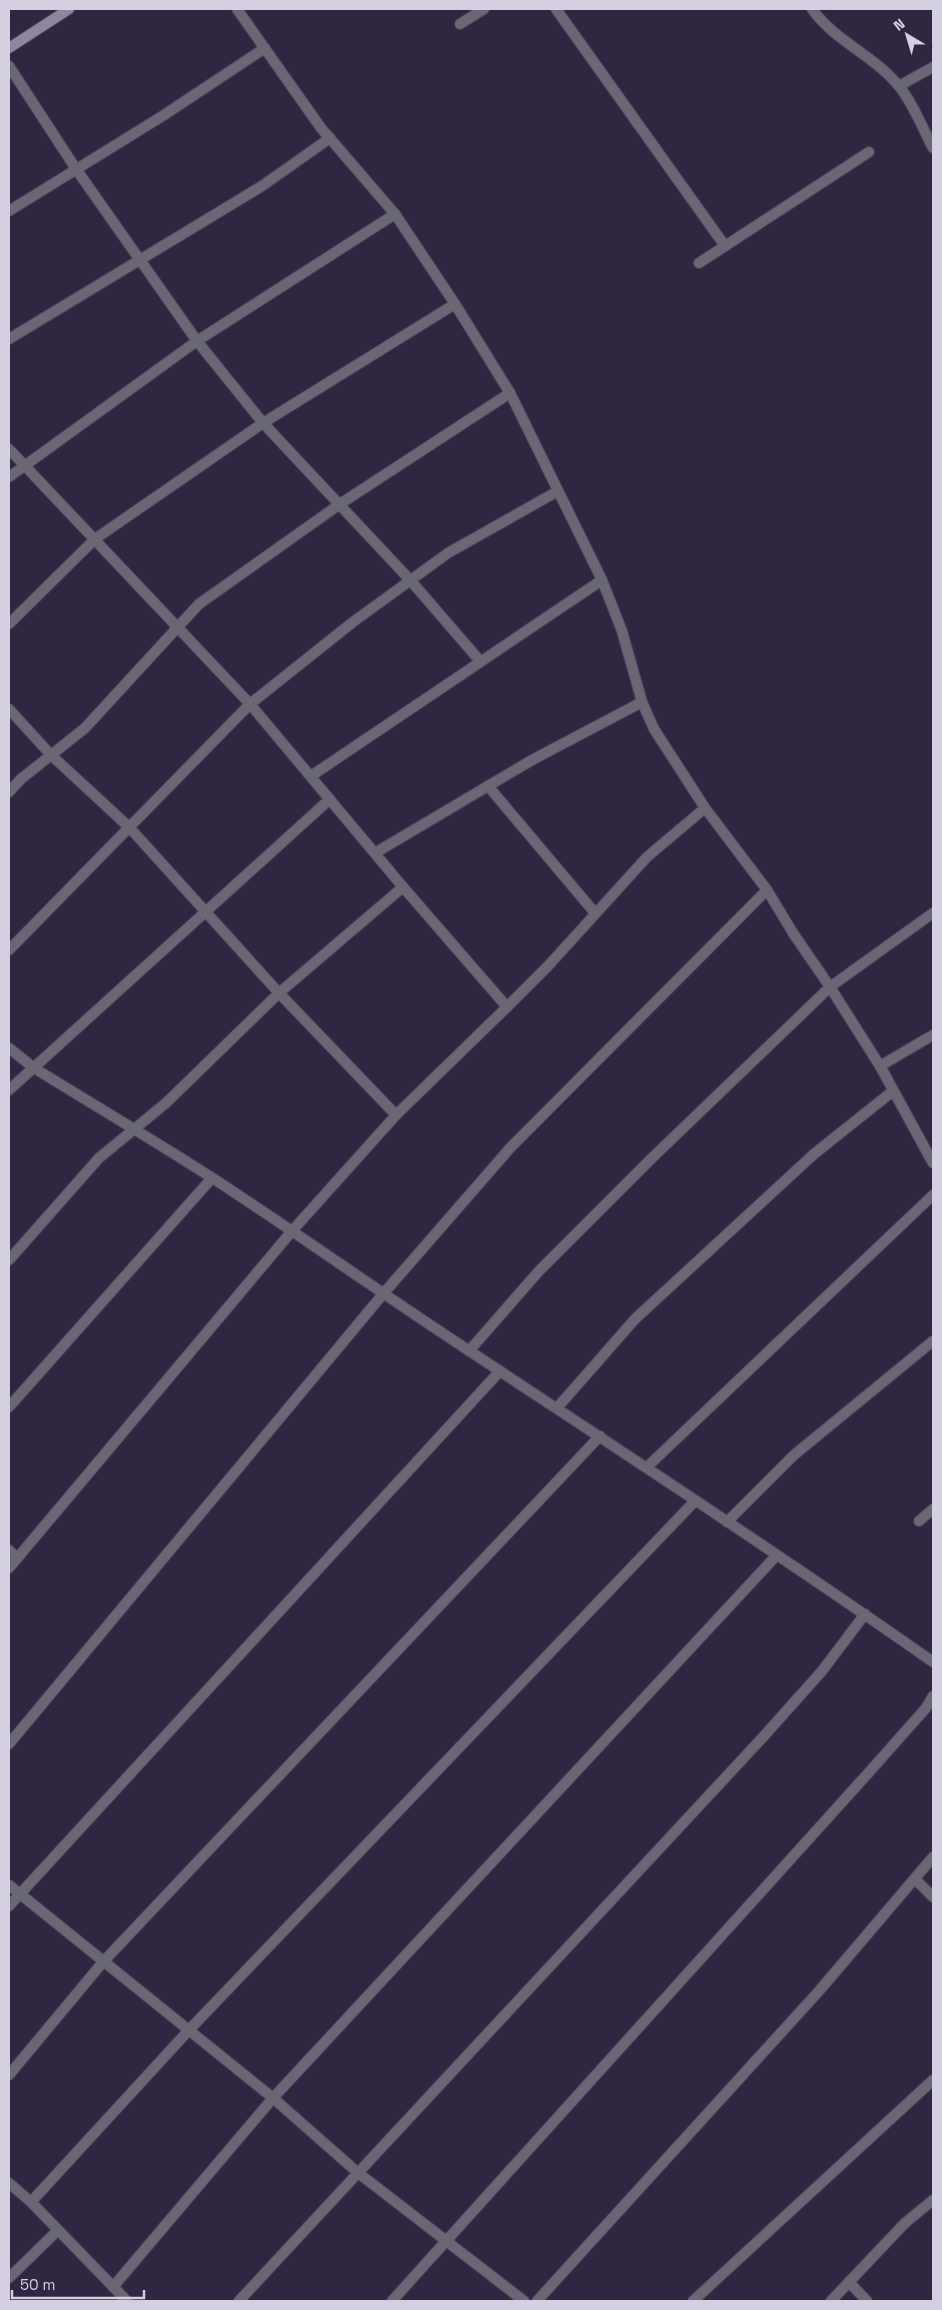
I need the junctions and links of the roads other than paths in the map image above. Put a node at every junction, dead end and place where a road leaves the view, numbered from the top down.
1 (69, 9) edge
2 (238, 9) edge
3 (484, 9) edge
4 (556, 9) edge
5 (812, 9) edge
6 (460, 24) dead end
7 (9, 48) edge
8 (265, 48) junction
9 (9, 66) edge
10 (933, 67) edge
11 (899, 86) junction
12 (330, 138) junction
13 (933, 148) edge
14 (869, 152) dead end
15 (76, 169) junction
16 (9, 211) edge
17 (395, 214) junction
18 (725, 246) junction
19 (140, 261) junction
20 (699, 263) dead end
21 (455, 304) junction
22 (9, 339) edge
23 (197, 341) junction
24 (510, 393) junction
25 (263, 423) junction
26 (9, 449) edge
27 (23, 464) junction
28 (9, 477) edge
29 (558, 490) junction
30 (340, 504) junction
31 (95, 539) junction
32 (602, 580) junction
33 (411, 581) junction
34 (9, 624) edge
35 (177, 627) junction
36 (480, 661) junction
37 (642, 702) junction
38 (250, 704) junction
39 (9, 709) edge
40 (51, 755) junction
41 (311, 776) junction
42 (488, 786) junction
43 (9, 792) edge
44 (330, 800) junction
45 (705, 808) junction
46 (129, 827) junction
47 (375, 853) junction
48 (403, 887) junction
49 (767, 890) junction
50 (206, 912) junction
51 (595, 913) junction
52 (933, 913) edge
53 (9, 950) edge
54 (830, 987) junction
55 (279, 993) junction
56 (507, 1006) junction
57 (933, 1034) edge
58 (9, 1048) edge
59 (880, 1066) junction
60 (34, 1068) junction
61 (9, 1090) edge
62 (893, 1091) junction
63 (396, 1115) junction
64 (132, 1129) junction
65 (933, 1161) edge
66 (212, 1178) junction
67 (933, 1195) edge
68 (292, 1231) junction
69 (9, 1260) edge
70 (382, 1294) junction
71 (933, 1342) edge
72 (469, 1351) junction
73 (500, 1371) junction
74 (9, 1407) edge
75 (557, 1408) junction
76 (600, 1436) junction
77 (647, 1468) junction
78 (695, 1501) junction
79 (933, 1509) edge
80 (919, 1521) dead end
81 (727, 1522) junction
82 (9, 1550) edge
83 (776, 1556) junction
84 (18, 1558) junction
85 (9, 1568) edge
86 (865, 1614) junction
87 (933, 1662) edge
88 (933, 1696) edge
89 (9, 1744) edge
90 (933, 1857) edge
91 (915, 1879) junction
92 (9, 1885) edge
93 (19, 1894) junction
94 (933, 1897) edge
95 (9, 1906) edge
96 (103, 1962) junction
97 (189, 2030) junction
98 (9, 2075) edge
99 (933, 2080) edge
100 (273, 2098) junction
101 (358, 2172) junction
102 (9, 2184) edge
103 (933, 2200) edge
104 (31, 2202) junction
105 (58, 2230) junction
106 (446, 2242) junction
107 (9, 2278) edge
108 (849, 2282) junction
109 (114, 2287) junction
110 (128, 2301) edge
111 (239, 2301) edge
112 (392, 2301) edge
113 (524, 2301) edge
114 (537, 2301) edge
115 (693, 2301) edge
116 (831, 2301) edge
117 (868, 2301) edge

1 - 7 main road
2 - 8 street
3 - 6 street
4 - 18 street
5 - 11 street
8 - 12 street
8 - 15 street
9 - 15 street
10 - 11 street
11 - 13 street
12 - 17 street
12 - 19 street
14 - 18 street
15 - 16 street
15 - 19 street
17 - 21 street
17 - 23 street
18 - 20 street
19 - 22 street
19 - 23 street
21 - 24 street
21 - 25 street
23 - 25 street
23 - 27 street
24 - 29 street
24 - 30 street
25 - 30 street
25 - 31 street
26 - 27 street
27 - 28 street
27 - 31 street
29 - 32 street
29 - 33 street
30 - 33 street
30 - 35 street
31 - 34 street
31 - 35 street
32 - 36 street
32 - 37 street
33 - 36 street
33 - 38 street
35 - 38 street
35 - 40 street
36 - 41 street
37 - 42 street
37 - 45 street
38 - 41 street
38 - 46 street
39 - 40 street
40 - 43 street
40 - 46 street
41 - 44 street
42 - 47 street
42 - 51 street
44 - 47 street
44 - 50 street
45 - 49 street
45 - 51 street
46 - 50 street
46 - 53 street
47 - 48 street
48 - 55 street
48 - 56 street
49 - 54 street
49 - 70 street
50 - 55 street
50 - 60 street
51 - 56 street
52 - 54 street
54 - 59 street
54 - 72 street
55 - 63 street
55 - 64 street
56 - 63 street
57 - 59 street
58 - 60 street
59 - 62 street
60 - 61 street
60 - 64 street
62 - 65 street
62 - 75 street
63 - 68 street
64 - 66 street
64 - 69 street
66 - 68 street
66 - 74 street
67 - 77 street
68 - 70 street
68 - 84 street
70 - 72 street
70 - 89 street
71 - 81 street
72 - 73 street
73 - 75 street
73 - 93 street
75 - 76 street
76 - 77 street
76 - 96 street
77 - 78 street
78 - 81 street
78 - 97 street
79 - 80 street
81 - 83 street
82 - 84 street
83 - 86 street
83 - 100 street
84 - 85 street
86 - 87 street
86 - 101 street
88 - 106 street
90 - 91 street
91 - 94 street
91 - 114 street
92 - 93 street
93 - 95 street
93 - 96 street
96 - 97 street
96 - 98 street
97 - 100 street
97 - 104 street
99 - 115 street
100 - 101 street
100 - 109 street
101 - 106 street
101 - 111 street
102 - 104 street
103 - 108 street
104 - 105 street
105 - 107 street
105 - 109 street
106 - 112 street
106 - 113 street
108 - 116 street
108 - 117 street
109 - 110 street

